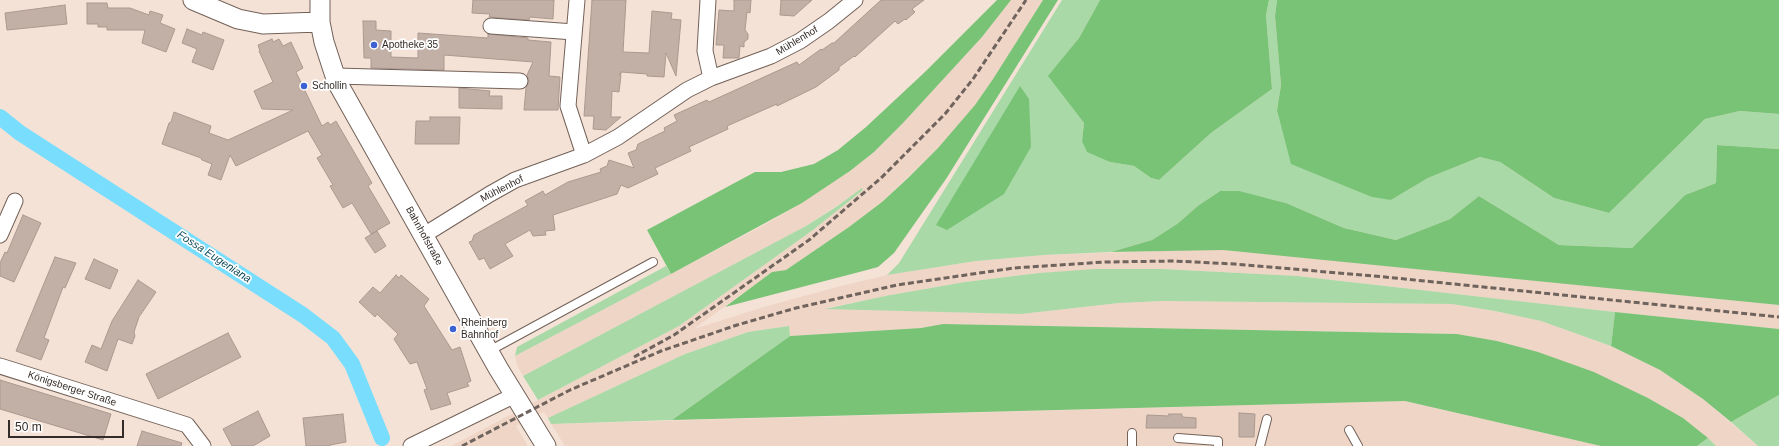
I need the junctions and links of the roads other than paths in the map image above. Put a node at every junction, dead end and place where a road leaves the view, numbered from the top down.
1 (193, 0) edge
2 (320, 0) edge
3 (577, 0) edge
4 (708, 0) edge
5 (855, 0) edge
6 (320, 22) junction
7 (491, 26) dead end
8 (574, 32) junction
9 (336, 76) junction
10 (711, 78) junction
11 (520, 81) dead end
12 (584, 154) junction
13 (15, 202) dead end
14 (424, 234) junction
15 (0, 235) edge
16 (653, 262) dead end
17 (489, 351) junction
18 (0, 366) edge
19 (515, 395) junction
20 (1267, 419) dead end
21 (1349, 430) dead end
22 (1132, 433) dead end
23 (1178, 438) dead end
24 (202, 446) edge
25 (411, 446) edge
26 (546, 446) edge
27 (1132, 446) edge
28 (1218, 446) edge
29 (1260, 446) edge
30 (1358, 446) edge

1 - 6 street
2 - 6 street, Bahnhofstraße
3 - 8 street
4 - 10 street
5 - 10 street, Mühlenhof
6 - 9 street, Bahnhofstraße
7 - 8 street
8 - 12 street
9 - 11 street
9 - 14 street, Bahnhofstraße
10 - 12 street, Mühlenhof
12 - 14 street, Mühlenhof
13 - 15 street
14 - 17 street, Bahnhofstraße
16 - 17 lane
17 - 19 street, Bahnhofstraße
18 - 24 street, Königsberger Straße
19 - 25 street
19 - 26 street, Bahnhofstraße
20 - 29 lane
21 - 30 lane
22 - 27 lane
23 - 28 lane

